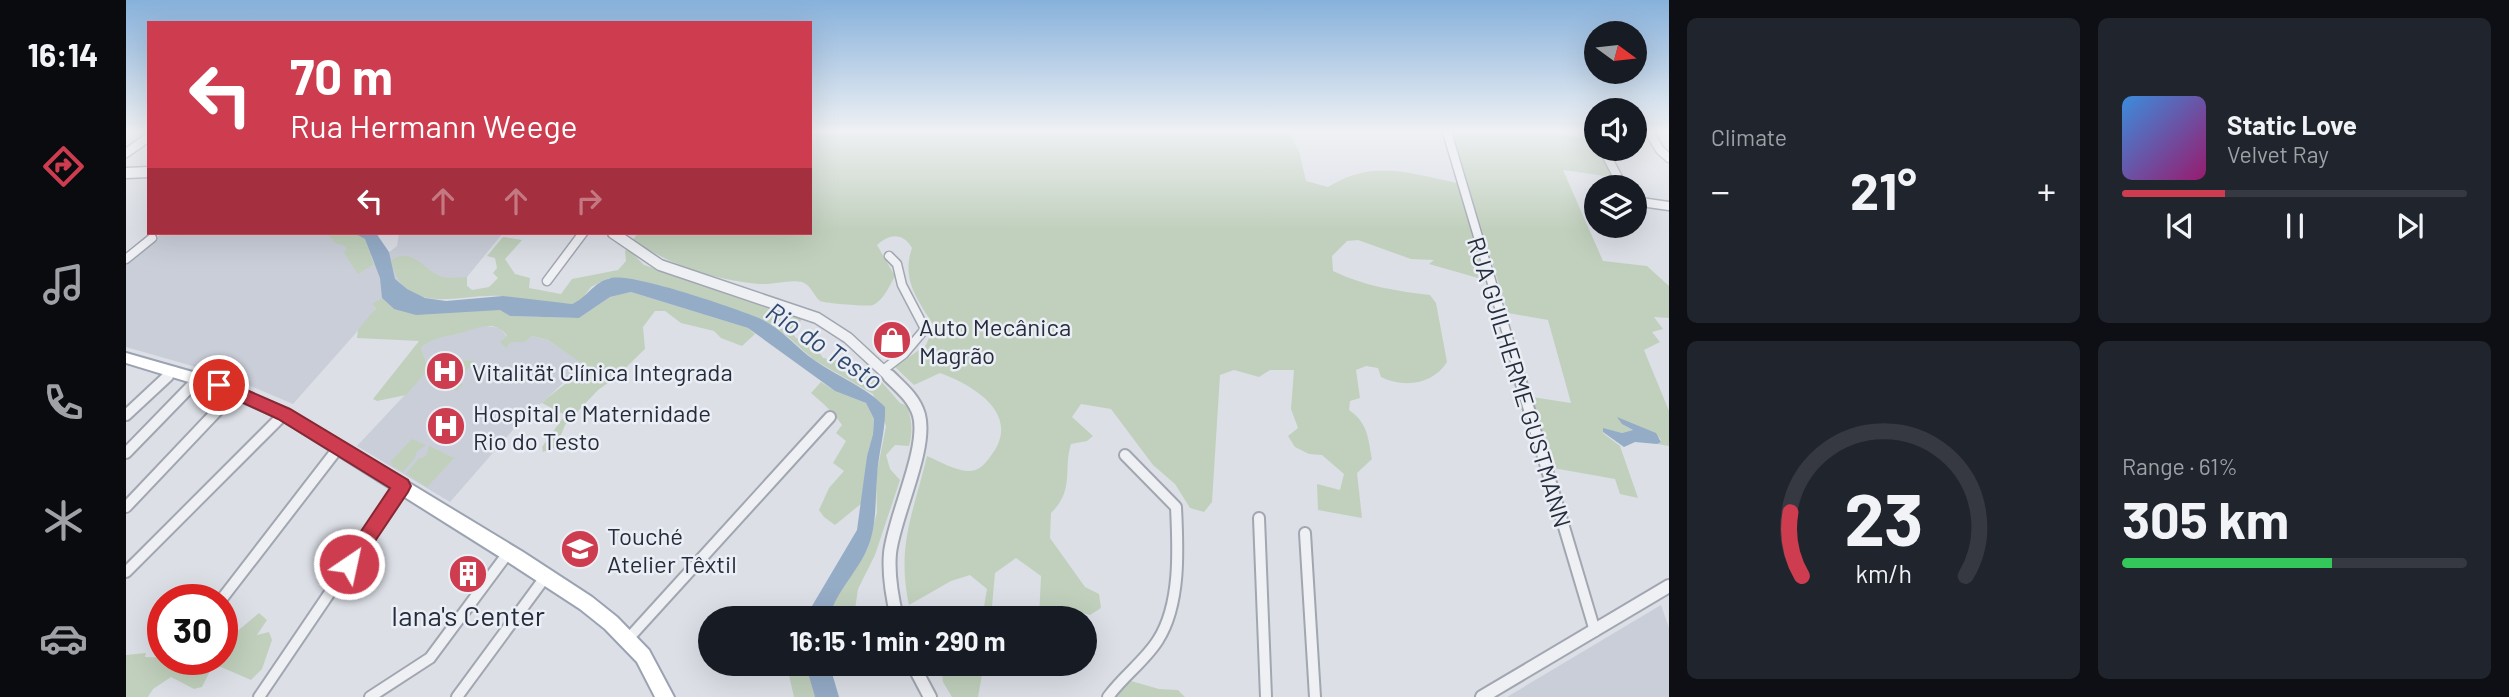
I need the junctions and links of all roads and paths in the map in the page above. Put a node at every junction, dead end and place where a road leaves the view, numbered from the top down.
1 (1457, 165) edge
2 (147, 172) edge
3 (126, 173) edge
4 (1647, 203) edge
5 (1669, 206) edge
6 (582, 235) edge
7 (626, 236) edge
8 (152, 237) dead end
9 (890, 256) dead end
10 (126, 259) edge
11 (547, 281) dead end
12 (126, 358) edge
13 (883, 370) junction
14 (174, 371) junction
15 (199, 378) junction
16 (236, 391) junction
17 (284, 414) junction
18 (126, 415) edge
19 (830, 417) dead end
20 (339, 447) junction
21 (126, 453) edge
22 (1125, 455) dead end
23 (402, 486) junction
24 (126, 507) edge
25 (1259, 518) dead end
26 (1306, 533) dead end
27 (508, 553) junction
28 (126, 572) edge
29 (546, 576) junction
30 (233, 584) edge
31 (1669, 586) edge
32 (894, 606) edge
33 (1595, 631) junction
34 (628, 639) junction
35 (919, 676) edge
36 (259, 697) edge
37 (370, 697) edge
38 (457, 697) edge
39 (665, 697) edge
40 (930, 697) edge
41 (1108, 697) edge
42 (1266, 697) edge
43 (1315, 697) edge
44 (1482, 697) edge

1 - 33 street, RUA GUILHERME GUSTMANN
2 - 3 street
4 - 5 street
6 - 11 street
7 - 13 street
8 - 10 street
9 - 13 street
12 - 14 main road
13 - 32 street
14 - 15 main road
14 - 18 street
15 - 16 main road
15 - 21 street
16 - 17 main road
16 - 24 street
17 - 20 main road
17 - 28 street
19 - 34 street
20 - 23 main road
20 - 30 street
22 - 41 street
23 - 27 main road
23 - 36 street
25 - 42 street
26 - 43 street
27 - 29 main road
27 - 37 street
29 - 34 main road
29 - 38 street
31 - 33 street
33 - 44 street
34 - 39 main road
35 - 40 street

